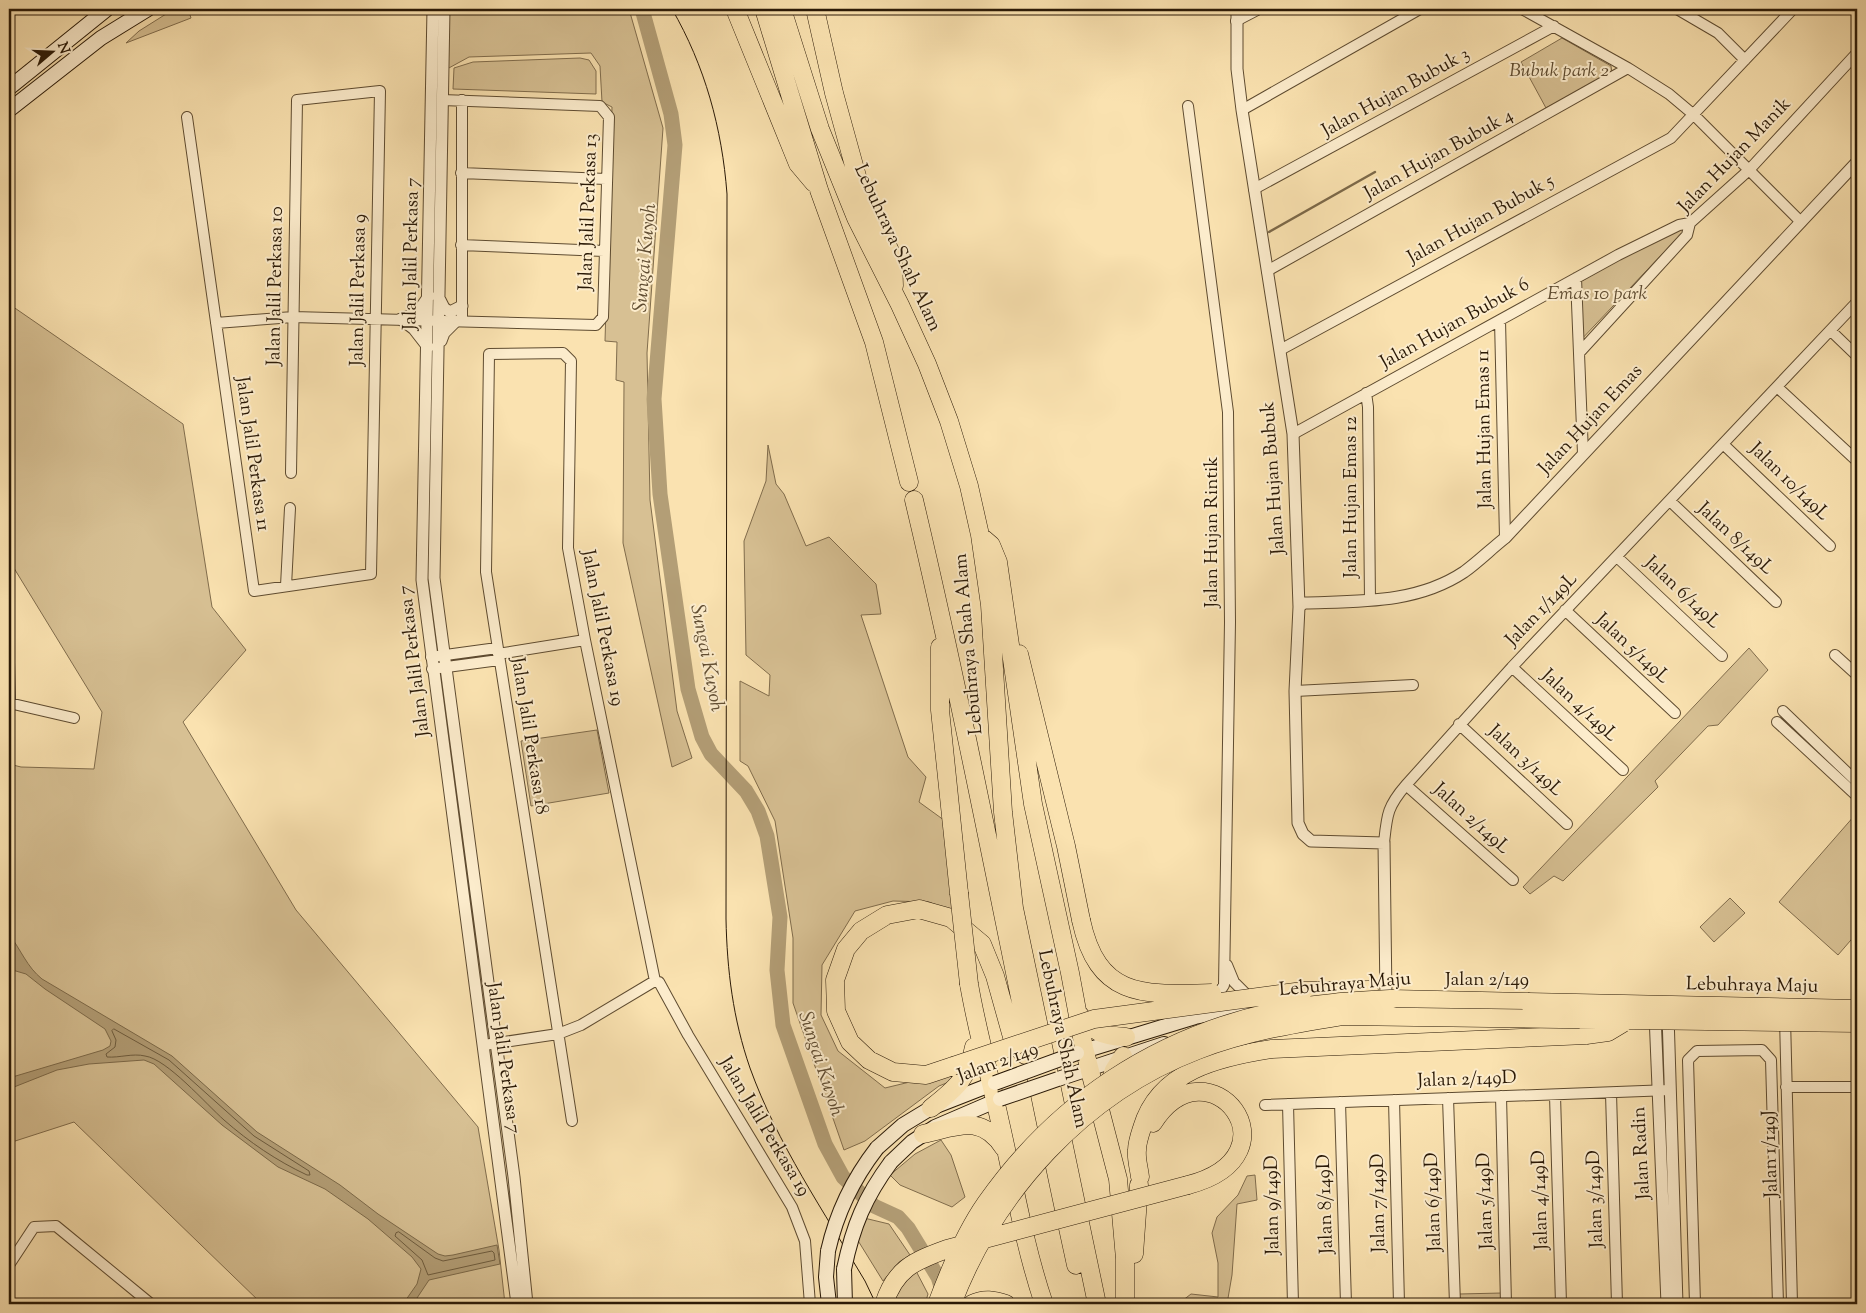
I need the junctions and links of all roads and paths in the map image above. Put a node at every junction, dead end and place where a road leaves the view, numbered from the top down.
1 (107, 9) edge
2 (115, 9) edge
3 (433, 9) edge
4 (444, 9) edge
5 (735, 9) edge
6 (764, 9) edge
7 (782, 9) edge
8 (815, 9) edge
9 (1237, 9) edge
10 (1259, 9) edge
11 (1420, 9) edge
12 (1522, 9) edge
13 (1677, 9) edge
14 (1793, 9) edge
15 (142, 13) edge
16 (1236, 21) junction
17 (1554, 26) junction
18 (1857, 53) edge
19 (1745, 60) junction
20 (1628, 68) junction
21 (9, 88) edge
22 (297, 100) joint
23 (442, 100) junction
24 (462, 100) junction
25 (1188, 106) dead end
26 (9, 110) edge
27 (1242, 110) junction
28 (1694, 115) junction
29 (188, 117) dead end
30 (1857, 162) edge
31 (1749, 170) junction
32 (461, 173) junction
33 (606, 179) junction
34 (1254, 189) junction
35 (819, 190) junction
36 (1801, 222) junction
37 (1690, 223) junction
38 (461, 245) junction
39 (604, 251) junction
40 (1267, 271) junction
41 (1576, 278) junction
42 (894, 292) junction
43 (434, 298) junction
44 (1857, 302) edge
45 (462, 306) junction
46 (293, 317) junction
47 (376, 319) junction
48 (401, 320) junction
49 (434, 320) junction
50 (1500, 320) junction
51 (459, 321) junction
52 (216, 323) junction
53 (1831, 331) junction
54 (434, 346) junction
55 (1280, 350) junction
56 (1580, 352) junction
57 (489, 354) joint
58 (1857, 356) edge
59 (1777, 387) junction
60 (1366, 393) junction
61 (1293, 434) junction
62 (1724, 444) junction
63 (1582, 454) junction
64 (1857, 461) edge
65 (291, 473) dead end
66 (909, 482) dead end
67 (914, 500) dead end
68 (1670, 501) junction
69 (290, 508) dead end
70 (980, 535) junction
71 (1505, 538) junction
72 (1830, 546) dead end
73 (1617, 557) junction
74 (286, 586) junction
75 (1370, 600) junction
76 (1776, 602) dead end
77 (1298, 607) junction
78 (1565, 610) junction
79 (940, 611) junction
80 (1006, 630) junction
81 (585, 640) junction
82 (498, 654) junction
83 (1836, 654) dead end
84 (444, 655) junction
85 (1722, 656) dead end
86 (431, 657) junction
87 (9, 662) edge
88 (445, 667) junction
89 (1512, 667) junction
90 (432, 669) junction
91 (1857, 675) edge
92 (1413, 685) dead end
93 (1295, 691) junction
94 (9, 703) edge
95 (1783, 711) dead end
96 (1675, 713) dead end
97 (74, 718) dead end
98 (1777, 722) dead end
99 (1459, 724) junction
100 (1623, 770) dead end
101 (1857, 782) edge
102 (1406, 785) junction
103 (1857, 796) edge
104 (1567, 824) dead end
105 (1384, 843) junction
106 (1513, 880) dead end
107 (1225, 959) junction
108 (654, 982) junction
109 (1303, 991) junction
110 (1389, 999) junction
111 (1662, 1001) junction
112 (1785, 1003) junction
113 (1258, 1004) junction
114 (1857, 1008) edge
115 (1077, 1010) junction
116 (1195, 1017) junction
117 (1628, 1021) junction
118 (1857, 1023) edge
119 (1661, 1026) junction
120 (1785, 1028) junction
121 (1857, 1030) edge
122 (558, 1034) junction
123 (978, 1035) junction
124 (1126, 1038) junction
125 (496, 1043) junction
126 (484, 1045) junction
127 (1081, 1052) junction
128 (1123, 1056) junction
129 (1031, 1061) junction
130 (1086, 1070) junction
131 (1857, 1086) edge
132 (1786, 1087) junction
133 (1670, 1090) junction
134 (1656, 1091) junction
135 (995, 1092) junction
136 (1611, 1093) junction
137 (1555, 1094) junction
138 (1501, 1096) junction
139 (1448, 1098) junction
140 (1394, 1100) junction
141 (1340, 1102) junction
142 (1288, 1104) junction
143 (1265, 1105) dead end
144 (931, 1108) junction
145 (572, 1121) dead end
146 (1102, 1124) junction
147 (923, 1134) junction
148 (1007, 1152) junction
149 (1140, 1177) junction
150 (9, 1265) edge
151 (150, 1304) edge
152 (517, 1304) edge
153 (528, 1304) edge
154 (810, 1304) edge
155 (829, 1304) edge
156 (845, 1304) edge
157 (884, 1304) edge
158 (937, 1304) edge
159 (952, 1304) edge
160 (972, 1304) edge
161 (1006, 1304) edge
162 (1044, 1304) edge
163 (1085, 1304) edge
164 (1097, 1304) edge
165 (1125, 1304) edge
166 (1133, 1304) edge
167 (1293, 1304) edge
168 (1346, 1304) edge
169 (1399, 1304) edge
170 (1455, 1304) edge
171 (1506, 1304) edge
172 (1561, 1304) edge
173 (1617, 1304) edge
174 (1666, 1304) edge
175 (1677, 1304) edge
176 (1694, 1304) edge
177 (1778, 1304) edge
178 (1792, 1304) edge

1 - 21 main road
2 - 15 main road
3 - 43 street, Jalan Jalil Perkasa 7
4 - 23 street, Jalan Jalil Perkasa 7
5 - 35 highway
6 - 35 highway
7 - 42 highway, Lebuhraya Shah Alam
8 - 42 highway
9 - 16 street, Jalan Hujan Bubuk
10 - 16 street
11 - 27 street
12 - 17 street
13 - 19 street
14 - 19 street, Jalan Hujan Bubuk 5
15 - 26 main road
16 - 27 street, Jalan Hujan Bubuk
17 - 20 street
17 - 34 street, Jalan Hujan Bubuk 3
18 - 31 street, Jalan Hujan Manik
19 - 28 street, Jalan Hujan Bubuk 5
20 - 28 street
20 - 40 street, Jalan Hujan Bubuk 4
22 - 46 street, Jalan Jalil Perkasa 10
22 - 47 street, Jalan Jalil Perkasa 9
23 - 24 street, Jalan Jalil Perkasa 13
23 - 43 street, Jalan Jalil Perkasa 7
24 - 32 street
24 - 33 street, Jalan Jalil Perkasa 13
25 - 107 street, Jalan Hujan Rintik
27 - 34 street, Jalan Hujan Bubuk
28 - 31 street
28 - 55 street, Jalan Hujan Bubuk 5
29 - 52 street, Jalan Jalil Perkasa 11
30 - 36 street, Jalan Hujan Emas
31 - 36 street
31 - 37 street, Jalan Hujan Manik
32 - 33 street
32 - 38 street
33 - 39 street, Jalan Jalil Perkasa 13
34 - 40 street, Jalan Hujan Bubuk
35 - 66 highway
36 - 63 street, Jalan Hujan Emas
37 - 41 street, Jalan Hujan Bubuk 6
37 - 56 street, Jalan Hujan Manik
38 - 39 street
38 - 45 street
39 - 51 street, Jalan Jalil Perkasa 13
40 - 55 street, Jalan Hujan Bubuk
41 - 50 street, Jalan Hujan Bubuk 6
41 - 56 street
42 - 70 highway, Lebuhraya Shah Alam
43 - 45 street
43 - 48 street
43 - 49 street, Jalan Jalil Perkasa 7
44 - 53 street, Jalan 1/149L
45 - 51 street
46 - 47 street, Jalan Jalil Perkasa 13
46 - 52 street, Jalan Jalil Perkasa 13
46 - 65 street, Jalan Jalil Perkasa 10
47 - 48 street, Jalan Jalil Perkasa 13
47 - 74 street, Jalan Jalil Perkasa 9
48 - 49 street, Jalan Jalil Perkasa 13
48 - 54 street
49 - 51 street, Jalan Jalil Perkasa 13
49 - 54 street, Jalan Jalil Perkasa 7
50 - 60 street, Jalan Hujan Bubuk 6
50 - 71 street, Jalan Hujan Emas 11
51 - 54 street
52 - 74 street, Jalan Jalil Perkasa 11
53 - 58 street
53 - 59 street, Jalan 1/149L
54 - 84 street, Jalan Jalil Perkasa 7
54 - 86 street, Jalan Jalil Perkasa 7
55 - 61 street, Jalan Hujan Bubuk
56 - 63 street
57 - 81 street, Jalan Jalil Perkasa 19
57 - 82 street, Jalan Jalil Perkasa 18
59 - 62 street, Jalan 1/149L
59 - 64 street
60 - 61 street, Jalan Hujan Bubuk 6
60 - 75 street, Jalan Hujan Emas 12
61 - 77 street, Jalan Hujan Bubuk
62 - 68 street, Jalan 1/149L
62 - 72 street, Jalan 10/149L
63 - 71 street, Jalan Hujan Emas
67 - 79 highway, Lebuhraya Shah Alam
68 - 73 street, Jalan 1/149L
68 - 76 street, Jalan 8/149L
69 - 74 street
70 - 80 highway
70 - 164 highway, Lebuhraya Shah Alam
71 - 75 street, Jalan Hujan Emas
73 - 78 street, Jalan 1/149L
73 - 85 street, Jalan 6/149L
75 - 77 street, Jalan Hujan Emas
77 - 93 street, Jalan Hujan Bubuk
78 - 89 street, Jalan 1/149L
78 - 96 street, Jalan 5/149L
79 - 123 highway, bridge
79 - 129 highway, Lebuhraya Shah Alam
80 - 109 highway, bridge
80 - 115 highway
81 - 82 street
81 - 108 street, Jalan Jalil Perkasa 19
82 - 84 street
82 - 88 street
82 - 122 street, Jalan Jalil Perkasa 18
83 - 91 street
84 - 86 street
84 - 88 street, Jalan Jalil Perkasa 7
86 - 90 street, Jalan Jalil Perkasa 7
87 - 94 street
88 - 90 street
88 - 125 street, Jalan Jalil Perkasa 7
89 - 99 street, Jalan 1/149L
89 - 100 street, Jalan 4/149L
90 - 126 street, Jalan Jalil Perkasa 7
92 - 93 street
93 - 105 street, Jalan Hujan Bubuk
94 - 97 street
95 - 101 street
98 - 103 street
99 - 102 street, Jalan 1/149L
99 - 104 street, Jalan 3/149L
102 - 105 street, Jalan 1/149L
102 - 106 street, Jalan 2/149L
105 - 110 street, Jalan 1/149L
107 - 113 street, Jalan Hujan Rintik
107 - 116 street, Jalan Hujan Rintik
108 - 122 street
108 - 154 street, Jalan Jalil Perkasa 19
109 - 110 highway, bridge
109 - 129 highway, bridge
110 - 111 main road, Jalan 2/149
110 - 113 main road, Jalan 2/149
110 - 114 highway, Lebuhraya Maju, bridge
110 - 158 highway, Lebuhraya Maju, bridge
111 - 112 main road, Jalan 2/149
111 - 119 street, Jalan Radin
112 - 114 main road, Jalan 2/149
112 - 120 street, Jalan 1/149J
113 - 116 main road, Jalan 2/149
115 - 124 highway
115 - 127 highway
116 - 124 main road, Jalan 2/149
117 - 118 highway, Lebuhraya Maju, bridge
117 - 149 highway, bridge
117 - 159 highway, Lebuhraya Maju, bridge
119 - 120 main road, Jalan 2/149
119 - 128 main road, Jalan 2/149
119 - 133 street, Jalan Radin
119 - 134 street, Jalan Radin
120 - 121 main road, Jalan 2/149
120 - 132 street, Jalan 1/149J
122 - 125 street
122 - 145 street, Jalan Jalil Perkasa 18
123 - 135 highway
123 - 144 highway
124 - 127 main road, Jalan 2/149
125 - 126 street
125 - 153 street, Jalan Jalil Perkasa 7
126 - 152 street, Jalan Jalil Perkasa 7
127 - 130 highway
127 - 135 main road, Jalan 2/149, bridge
128 - 130 main road, Jalan 2/149
128 - 146 highway
129 - 163 highway, Lebuhraya Shah Alam
130 - 135 main road, Jalan 2/149, bridge
130 - 146 highway
131 - 132 street
132 - 178 street, Jalan 1/149J
133 - 134 street, Jalan 2/149D
133 - 175 street, Jalan Radin
134 - 136 street, Jalan 2/149D
134 - 174 street, Jalan Radin
135 - 144 main road, Jalan 2/149
135 - 147 main road, Jalan 2/149
135 - 148 highway
136 - 137 street, Jalan 2/149D
136 - 173 street, Jalan 3/149D
137 - 138 street, Jalan 2/149D
137 - 172 street, Jalan 4/149D
138 - 139 street, Jalan 2/149D
138 - 171 street, Jalan 5/149D
139 - 140 street, Jalan 2/149D
139 - 170 street, Jalan 6/149D
140 - 141 street, Jalan 2/149D
140 - 169 street, Jalan 7/149D
141 - 142 street, Jalan 2/149D
141 - 168 street, Jalan 8/149D
142 - 143 street, Jalan 2/149D
142 - 167 street, Jalan 9/149D
144 - 155 main road, Jalan 2/149, bridge
146 - 165 highway
147 - 148 highway
147 - 156 main road, Jalan 2/149, bridge
148 - 162 highway
149 - 157 highway, bridge
149 - 166 highway
150 - 151 street
160 - 161 highway
176 - 177 street

